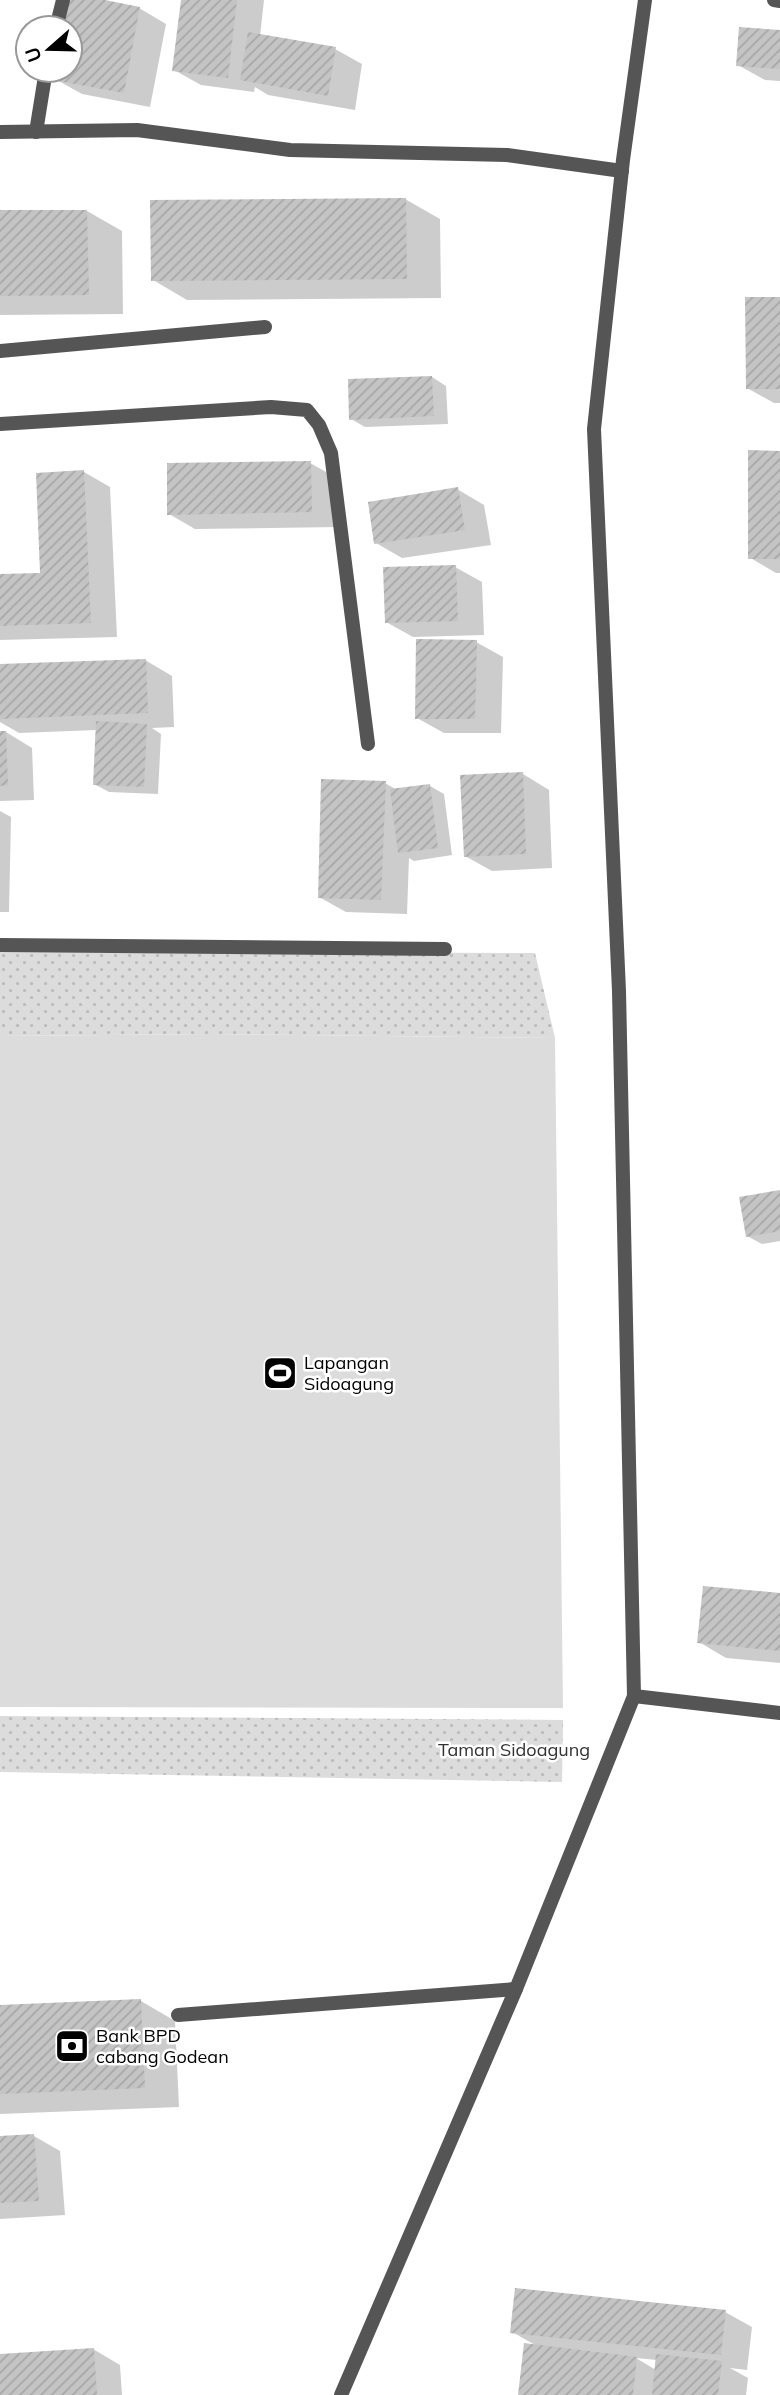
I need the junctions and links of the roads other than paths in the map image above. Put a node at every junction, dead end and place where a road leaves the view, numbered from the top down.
1 (645, 0) edge
2 (774, 0) edge
3 (780, 1) edge
4 (44, 84) edge
5 (0, 132) edge
6 (36, 132) junction
7 (622, 171) junction
8 (265, 327) dead end
9 (0, 351) edge
10 (0, 424) edge
11 (368, 744) dead end
12 (0, 945) edge
13 (445, 949) dead end
14 (634, 1696) junction
15 (780, 1713) edge
16 (516, 1989) junction
17 (178, 2015) dead end
18 (341, 2395) edge

1 - 7 street
2 - 3 street
4 - 6 street
5 - 6 street
6 - 7 street
7 - 14 street
8 - 9 street
10 - 11 street
12 - 13 street
14 - 15 street
14 - 16 street
16 - 17 street
16 - 18 street

